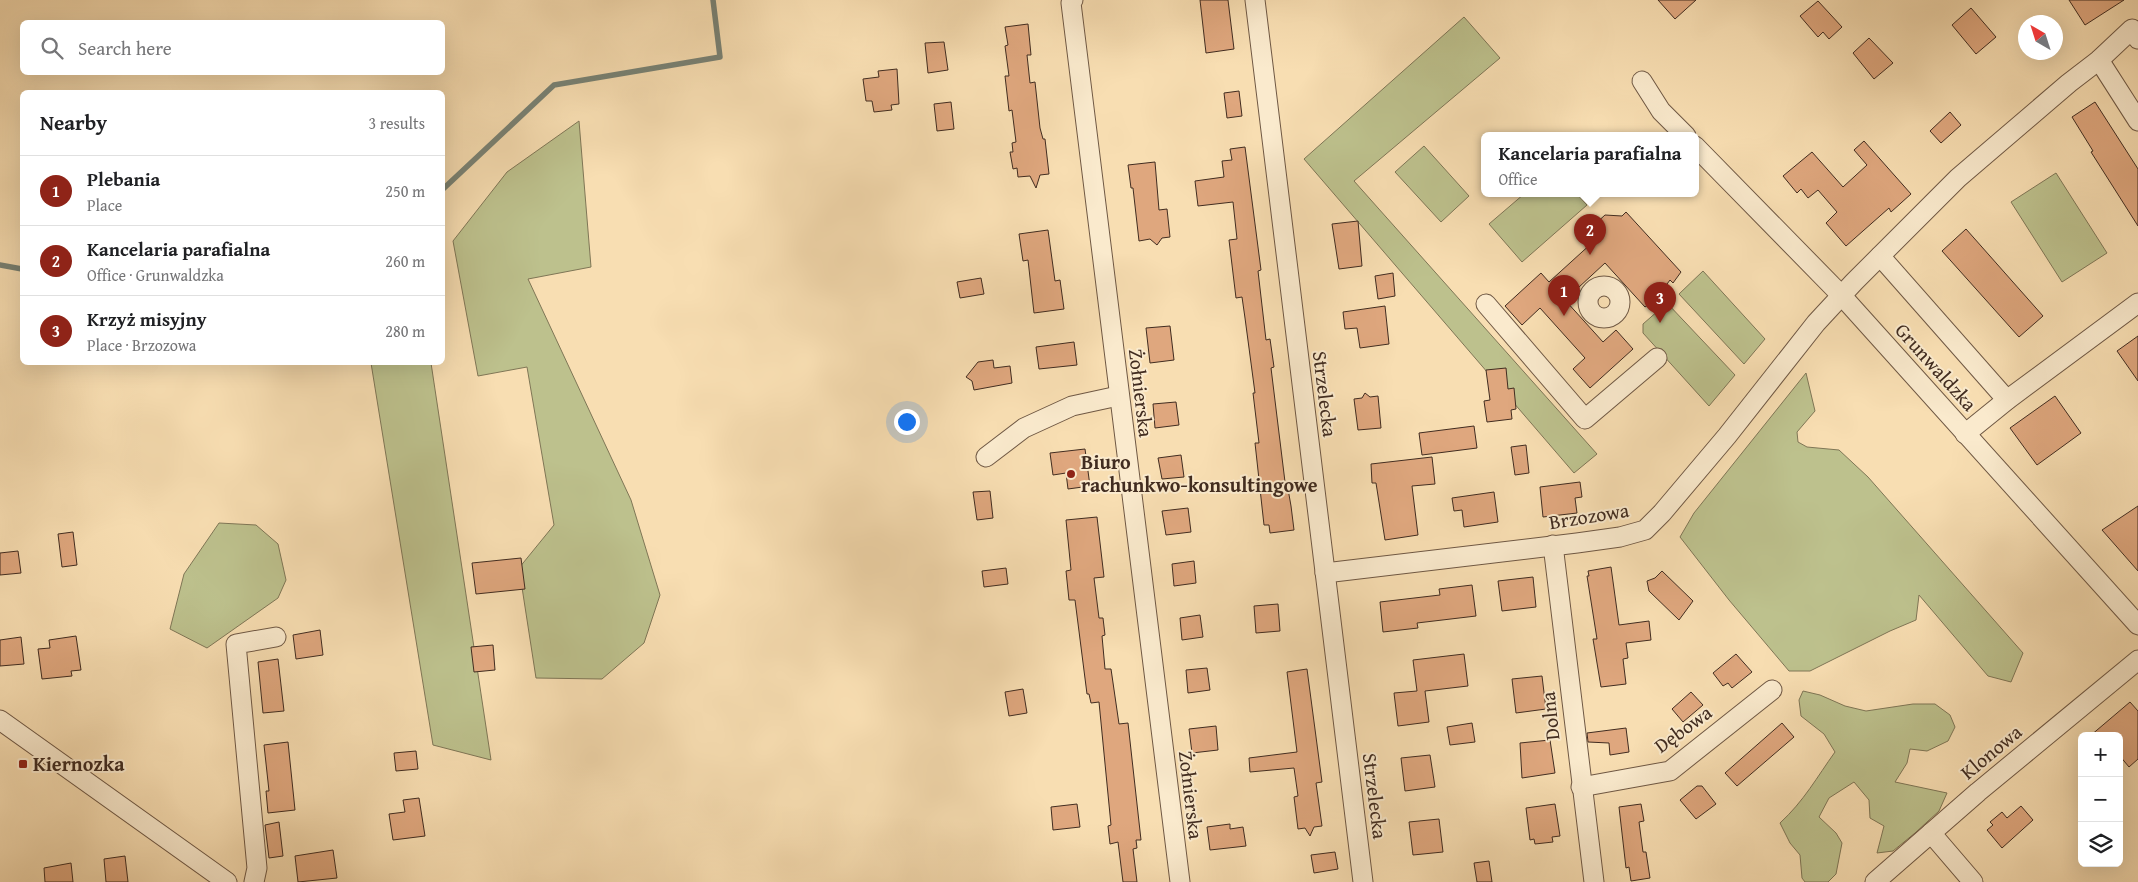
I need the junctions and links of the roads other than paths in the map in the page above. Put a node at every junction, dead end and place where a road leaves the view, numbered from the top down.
1 (1073, 0) edge
2 (1255, 0) edge
3 (2135, 34) edge
4 (2099, 60) junction
5 (1642, 81) dead end
6 (2138, 121) edge
7 (1682, 132) edge
8 (1699, 150) edge
9 (1880, 256) junction
10 (1842, 296) junction
11 (2138, 302) edge
12 (1486, 304) dead end
13 (1657, 358) dead end
14 (1118, 396) junction
15 (2006, 400) junction
16 (1966, 434) junction
17 (986, 457) dead end
18 (1553, 545) junction
19 (1325, 573) junction
20 (2138, 625) edge
21 (276, 637) dead end
22 (2138, 660) edge
23 (1772, 690) dead end
24 (0, 720) edge
25 (1581, 787) junction
26 (1931, 833) junction
27 (227, 882) edge
28 (254, 882) edge
29 (1180, 882) edge
30 (1363, 882) edge
31 (1594, 882) edge
32 (1875, 882) edge
33 (1973, 882) edge

1 - 14 street, Żołnierska
2 - 19 street, Strzelecka
3 - 4 street, Brzozowa
4 - 6 street
4 - 9 street, Brzozowa
5 - 7 street
8 - 10 street, Grunwaldzka
9 - 10 street, Brzozowa
9 - 15 street
10 - 16 street, Grunwaldzka
10 - 18 street, Brzozowa
11 - 15 street
12 - 13 street
14 - 17 street
14 - 29 street, Żołnierska
15 - 16 street
16 - 20 street, Grunwaldzka
18 - 19 street, Brzozowa
18 - 25 street, Dolna
19 - 30 street, Strzelecka
21 - 28 street
22 - 26 street, Klonowa
23 - 25 street, Dębowa
24 - 27 street
25 - 31 street, Dolna
26 - 32 street, Klonowa
26 - 33 street

